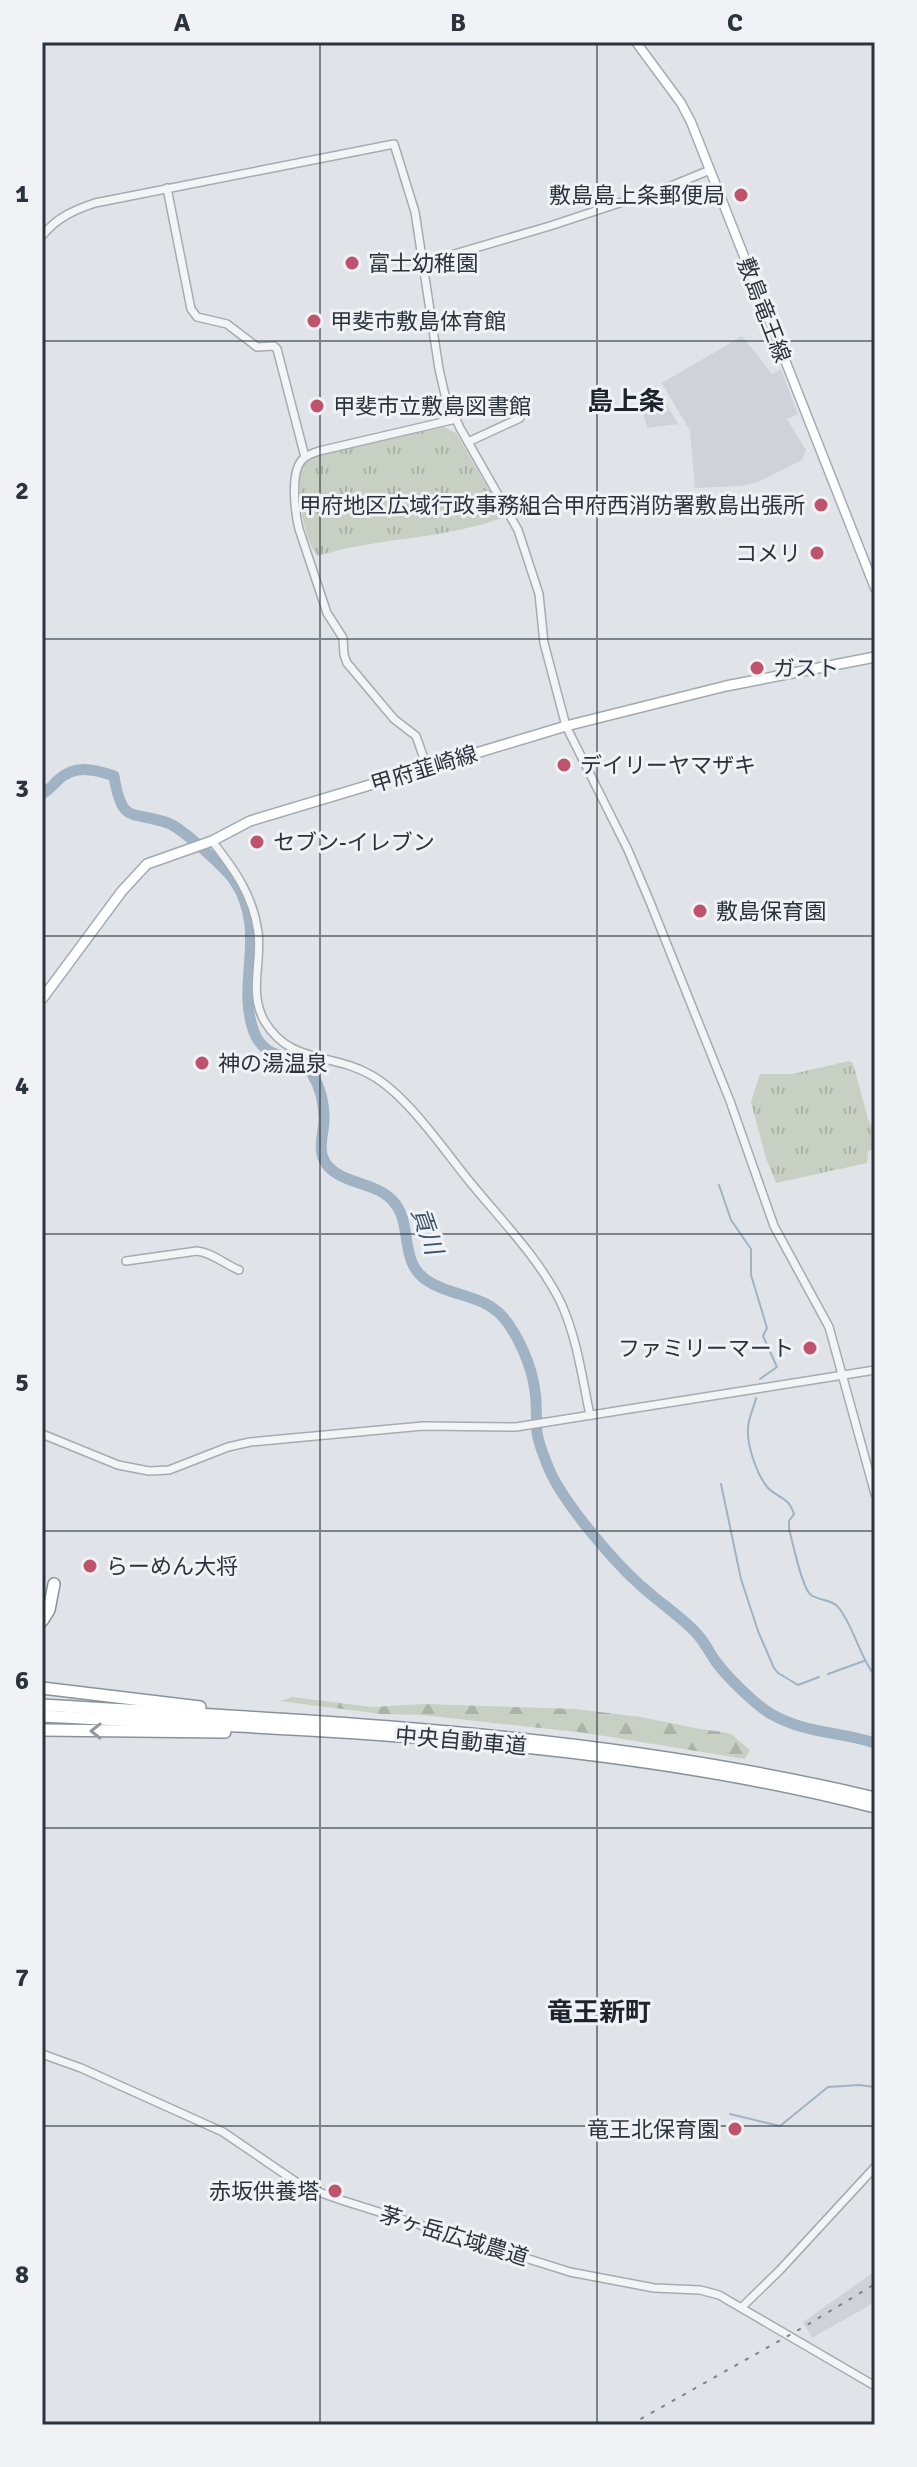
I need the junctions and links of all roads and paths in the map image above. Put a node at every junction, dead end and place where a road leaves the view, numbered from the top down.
1 (636, 42) edge
2 (710, 170) junction
3 (167, 188) junction
4 (42, 236) edge
5 (424, 263) junction
6 (520, 418) dead end
7 (456, 419) junction
8 (468, 442) junction
9 (305, 457) junction
10 (875, 588) edge
11 (875, 657) edge
12 (566, 726) junction
13 (427, 767) junction
14 (211, 841) junction
15 (42, 999) edge
16 (126, 1261) dead end
17 (239, 1270) dead end
18 (875, 1370) edge
19 (843, 1374) junction
20 (590, 1415) junction
21 (42, 1434) edge
22 (875, 1494) edge
23 (54, 1584) dead end
24 (42, 1621) edge
25 (42, 1688) edge
26 (42, 1705) edge
27 (42, 1716) edge
28 (313, 1721) junction
29 (42, 1730) edge
30 (342, 1731) junction
31 (875, 1798) edge
32 (875, 1807) edge
33 (42, 2054) edge
34 (875, 2167) edge
35 (742, 2307) junction
36 (875, 2386) edge

1 - 2 main road, 敷島竜王線
2 - 5 street
2 - 10 main road, 敷島竜王線
3 - 4 street
3 - 5 street
3 - 9 street
5 - 7 street
6 - 8 street
7 - 8 street
7 - 9 street
8 - 12 street
9 - 13 street
11 - 12 main road, 甲府韮崎線
12 - 13 main road, 甲府韮崎線
12 - 19 street
13 - 14 main road, 甲府韮崎線
14 - 15 main road, 甲府韮崎線
14 - 20 street
16 - 17 street
18 - 19 street
19 - 20 street
19 - 22 street
20 - 21 street
23 - 24 highway
25 - 28 highway
26 - 28 highway, 中央自動車道
27 - 30 highway, 中央自動車道
28 - 31 highway, 中央自動車道
30 -> 29 highway
30 - 32 highway, 中央自動車道
33 - 35 street, 茅ヶ岳広域農道
34 - 35 street
35 - 36 street, 茅ヶ岳広域農道

